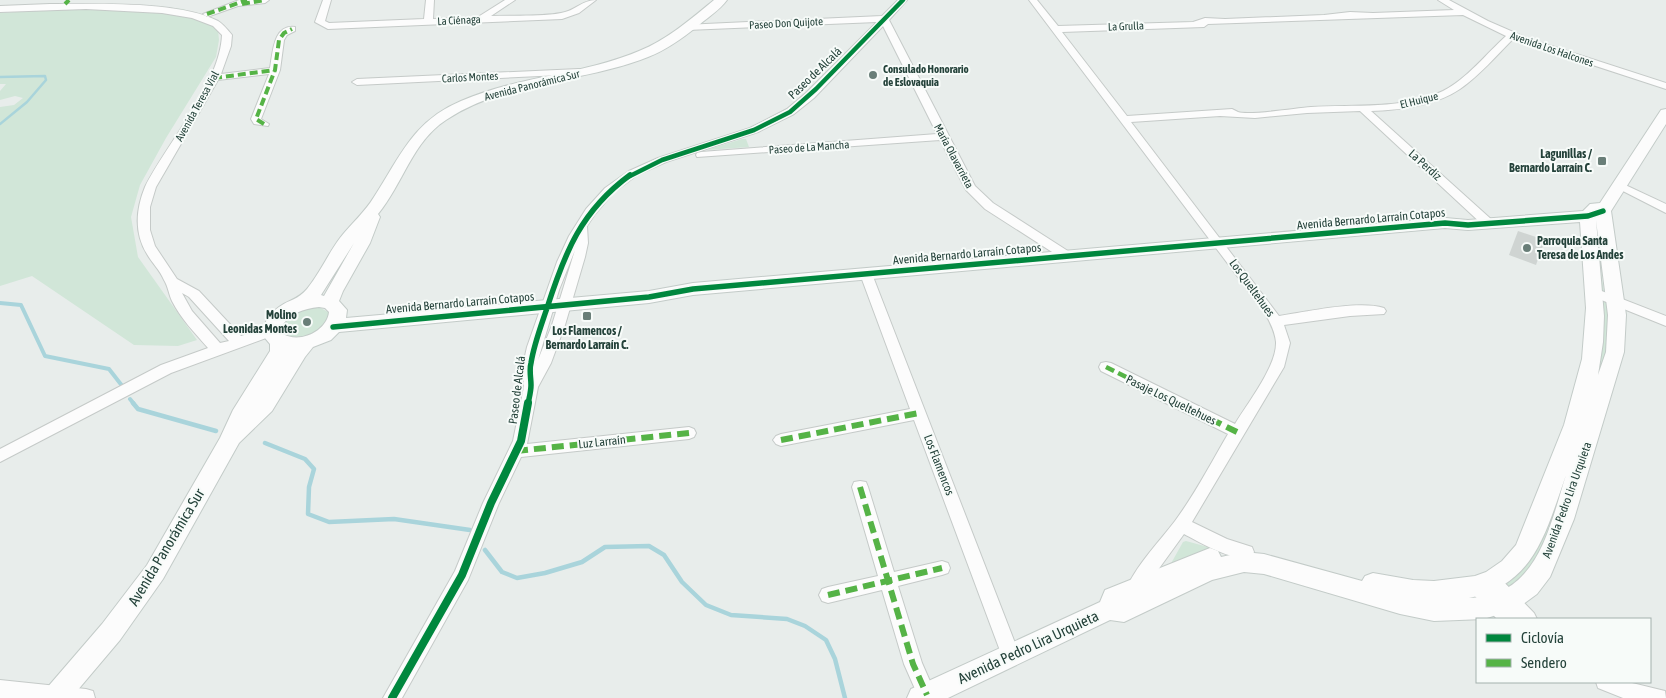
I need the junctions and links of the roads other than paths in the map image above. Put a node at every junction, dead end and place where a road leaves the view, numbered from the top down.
1 (248, 0) edge
2 (265, 0) edge
3 (327, 0) edge
4 (430, 0) edge
5 (592, 0) edge
6 (721, 0) edge
7 (903, 0) edge
8 (1033, 0) edge
9 (1442, 0) edge
10 (67, 2) edge
11 (506, 2) edge
12 (230, 6) junction
13 (0, 10) edge
14 (1463, 12) junction
15 (705, 13) junction
16 (207, 14) junction
17 (482, 19) junction
18 (884, 20) junction
19 (428, 21) junction
20 (720, 26) junction
21 (688, 27) junction
22 (292, 29) dead end
23 (1055, 29) junction
24 (1512, 35) junction
25 (866, 37) junction
26 (894, 38) junction
27 (276, 68) junction
28 (582, 72) junction
29 (215, 76) junction
30 (499, 76) junction
31 (357, 82) dead end
32 (1666, 86) edge
33 (500, 92) junction
34 (1361, 108) junction
35 (1666, 113) edge
36 (1124, 119) junction
37 (264, 124) dead end
38 (751, 132) junction
39 (944, 137) junction
40 (761, 150) junction
41 (675, 156) junction
42 (1620, 186) junction
43 (374, 209) junction
44 (1666, 209) edge
45 (1598, 214) junction
46 (1484, 220) junction
47 (1220, 243) junction
48 (1067, 256) junction
49 (866, 274) junction
50 (171, 281) junction
51 (1607, 294) junction
52 (558, 300) junction
53 (305, 302) junction
54 (1379, 311) dead end
55 (334, 314) junction
56 (1666, 319) edge
57 (1276, 321) junction
58 (276, 337) junction
59 (238, 342) junction
60 (306, 342) junction
61 (217, 349) junction
62 (1106, 367) dead end
63 (919, 413) junction
64 (1237, 432) junction
65 (689, 433) dead end
66 (230, 440) junction
67 (781, 440) dead end
68 (516, 451) junction
69 (0, 456) edge
70 (860, 487) dead end
71 (1182, 524) junction
72 (1246, 552) junction
73 (942, 568) dead end
74 (888, 581) junction
75 (1483, 583) junction
76 (1136, 586) junction
77 (828, 595) dead end
78 (1109, 608) junction
79 (1505, 608) edge
80 (1526, 618) edge
81 (1011, 656) junction
82 (1607, 683) edge
83 (0, 689) edge
84 (924, 696) edge
85 (54, 697) edge
86 (86, 698) edge
87 (392, 698) edge
88 (1658, 698) edge

1 - 12 street
2 - 12 street
3 - 19 street, La Ciénaga
4 - 19 street
5 - 17 street, La Ciénaga
6 - 15 street, Avenida Panorámica Sur
7 - 18 street, Paseo de Alcalá
8 - 23 street, Los Queltehues
9 - 14 street, Avenida Los Halcones
10 - 13 street, Avenida Teresa Vial
10 - 16 street, Avenida Teresa Vial
11 - 17 street
12 - 16 street
14 - 23 street, La Grulla
14 - 24 street, Avenida Los Halcones
15 - 20 street
15 - 21 street, Avenida Panorámica Sur
16 - 29 street, Avenida Teresa Vial
17 - 19 street, La Ciénaga
18 - 20 street, Paseo Don Quijote
18 - 25 street, Paseo de Alcalá
18 - 26 street, María Olavarrieta
20 - 21 street, Paseo Don Quijote
21 - 28 street, Avenida Panorámica Sur
22 - 27 street
23 - 36 street, Los Queltehues
24 - 32 street, Avenida Los Halcones
24 - 34 street, El Huique
25 - 26 street
25 - 38 street, Paseo de Alcalá
26 - 39 street, María Olavarrieta
27 - 29 street
27 - 37 street
28 - 30 street, Carlos Montes
28 - 33 street, Avenida Panorámica Sur
29 - 50 street, Avenida Teresa Vial
30 - 31 street, Carlos Montes
30 - 33 street
33 - 43 street, Avenida Panorámica Sur
34 - 36 street, El Huique
34 - 46 street, La Perdiz
35 - 42 street
36 - 47 street, Los Queltehues
38 - 40 street
38 - 41 street, Paseo de Alcalá
39 - 40 street, Paseo de La Mancha
39 - 48 street, María Olavarrieta
40 - 41 street, Paseo de La Mancha
41 - 52 street, Paseo de Alcalá
42 - 44 street
42 - 45 street
43 - 53 street, Avenida Panorámica Sur
43 - 55 street, Avenida Panorámica Sur
45 - 46 street, Avenida Bernardo Larraín Cotapos
45 - 46 street, Avenida Bernardo Larraín Cotapos
45 - 51 street, Avenida Pedro Lira Urquieta
45 - 51 street, Avenida Pedro Lira Urquieta
46 - 47 street, Avenida Bernardo Larraín Cotapos
47 - 48 street, Avenida Bernardo Larraín Cotapos
47 - 57 street, Los Queltehues
48 - 49 street, Avenida Bernardo Larraín Cotapos
49 - 52 street, Avenida Bernardo Larraín Cotapos
49 - 63 street, Los Flamencos
50 - 59 street, Avenida Teresa Vial
50 - 61 street, Avenida Teresa Vial
51 - 56 street
51 - 75 street, Avenida Pedro Lira Urquieta
51 - 79 street, Avenida Pedro Lira Urquieta
52 - 55 street, Avenida Bernardo Larraín Cotapos
52 - 68 street, Paseo de Alcalá
53 - 55 street
53 - 58 street
54 - 57 street
55 - 60 street
57 - 64 street, Los Queltehues
58 - 59 street
58 - 60 street
58 - 66 street, Avenida Panorámica Sur
59 - 61 street
60 - 66 street, Avenida Panorámica Sur
61 - 69 street
62 - 64 street, Pasaje Los Queltehues
63 - 67 street
63 - 81 street, Los Flamencos
64 - 71 street, Los Queltehues
65 - 68 street, Luz Larraín
66 - 85 street, Avenida Panorámica Sur
68 - 87 street, Paseo de Alcalá
70 - 74 street
71 - 72 street
71 - 76 street, Los Queltehues
72 - 75 street, Avenida Pedro Lira Urquieta
72 - 76 street, Avenida Pedro Lira Urquieta
73 - 74 street
74 - 77 street
74 - 84 street
75 - 79 street
76 - 78 street, Avenida Pedro Lira Urquieta
78 - 79 street, Avenida Pedro Lira Urquieta
78 - 81 street, Avenida Pedro Lira Urquieta
79 - 80 street
81 - 84 street, Avenida Pedro Lira Urquieta
82 - 88 street
83 - 85 street
85 - 86 street

